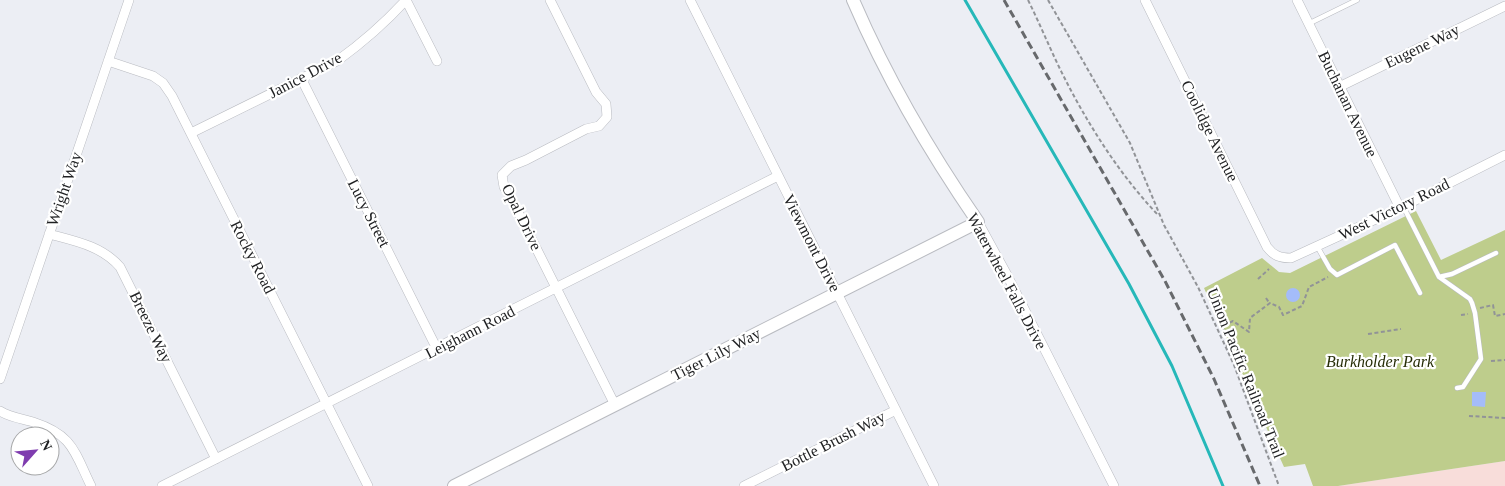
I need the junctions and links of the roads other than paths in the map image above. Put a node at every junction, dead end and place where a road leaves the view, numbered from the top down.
1 (129, 0) edge
2 (406, 0) edge
3 (550, 0) edge
4 (690, 0) edge
5 (853, 0) edge
6 (1145, 0) edge
7 (1296, 0) edge
8 (1357, 0) edge
9 (1505, 6) edge
10 (1308, 24) junction
11 (108, 61) junction
12 (437, 61) dead end
13 (301, 78) junction
14 (1340, 87) junction
15 (191, 133) junction
16 (1505, 154) edge
17 (778, 176) junction
18 (1401, 207) junction
19 (978, 222) junction
20 (49, 234) junction
21 (1317, 246) junction
22 (1496, 253) dead end
23 (1280, 258) joint
24 (1439, 276) junction
25 (556, 289) junction
26 (1420, 293) dead end
27 (837, 294) junction
28 (437, 349) junction
29 (0, 379) edge
30 (1457, 388) dead end
31 (326, 404) junction
32 (615, 405) junction
33 (896, 410) junction
34 (0, 411) edge
35 (216, 459) junction
36 (91, 486) edge
37 (162, 486) edge
38 (368, 486) edge
39 (454, 486) edge
40 (744, 486) edge
41 (934, 486) edge
42 (1114, 486) edge

1 - 11 street, Wright Way
2 - 12 street
2 - 13 street, Janice Drive
3 - 25 street, Opal Drive
4 - 17 street, Viewmont Drive
5 - 19 street, Waterwheel Falls Drive
6 - 23 street, Coolidge Avenue
7 - 10 street, Buchanan Avenue
8 - 10 lane
9 - 14 street, Eugene Way
10 - 14 street, Buchanan Avenue
11 - 15 street, Rocky Road
11 - 20 street, Wright Way
13 - 15 street, Janice Drive
13 - 28 street, Lucy Street
14 - 18 street, Buchanan Avenue
15 - 31 street, Rocky Road
16 - 18 street, West Victory Road
17 - 25 street, Leighann Road
17 - 27 street, Viewmont Drive
18 - 21 street, West Victory Road
18 - 24 lane
19 - 27 street, Tiger Lily Way
19 - 42 street, Waterwheel Falls Drive
20 - 29 street, Wright Way
20 - 35 street, Breeze Way
21 - 23 street, West Victory Road
21 - 26 lane
22 - 24 lane
24 - 30 lane
25 - 28 street, Leighann Road
25 - 32 street, Opal Drive
27 - 32 street, Tiger Lily Way
27 - 33 street, Viewmont Drive
28 - 31 street, Leighann Road
31 - 35 street, Leighann Road
31 - 38 street, Rocky Road
32 - 39 street, Tiger Lily Way
33 - 40 street, Bottle Brush Way
33 - 41 street, Viewmont Drive
34 - 36 street
35 - 37 street, Leighann Road

